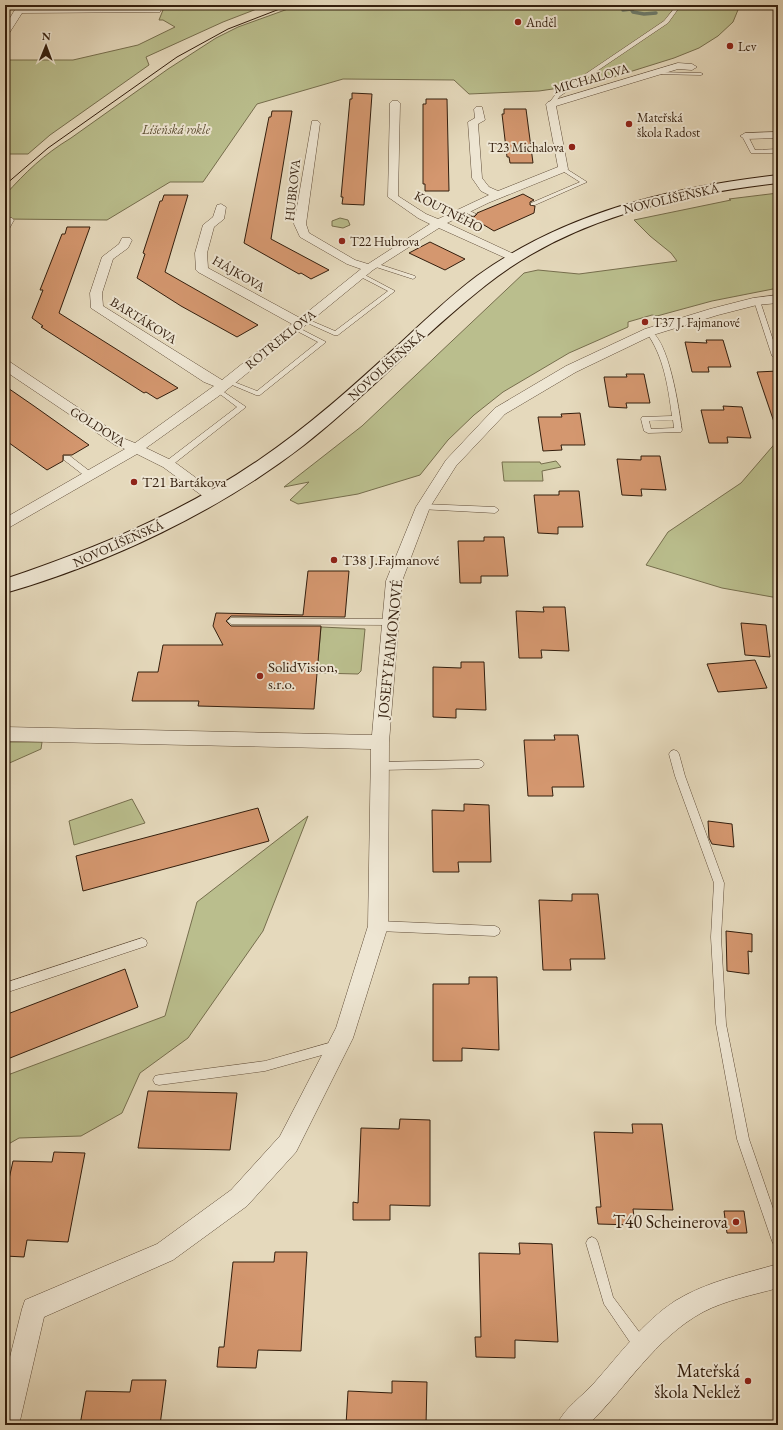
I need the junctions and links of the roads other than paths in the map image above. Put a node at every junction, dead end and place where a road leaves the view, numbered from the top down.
1 (159, 5) edge
2 (679, 5) edge
3 (5, 33) edge
4 (692, 66) dead end
5 (656, 73) junction
6 (701, 74) dead end
7 (394, 103) dead end
8 (551, 104) junction
9 (479, 109) dead end
10 (315, 123) dead end
11 (778, 135) edge
12 (745, 136) joint
13 (778, 151) edge
14 (563, 170) junction
15 (778, 179) edge
16 (497, 195) junction
17 (533, 204) dead end
18 (221, 207) dead end
19 (438, 223) junction
20 (126, 240) dead end
21 (514, 258) junction
22 (368, 269) junction
23 (413, 277) dead end
24 (778, 299) edge
25 (757, 301) junction
26 (300, 324) junction
27 (649, 332) junction
28 (775, 356) dead end
29 (5, 365) edge
30 (222, 385) junction
31 (676, 418) dead end
32 (137, 448) junction
33 (67, 458) dead end
34 (168, 464) junction
35 (89, 475) junction
36 (213, 497) junction
37 (423, 508) junction
38 (495, 510) dead end
39 (5, 524) edge
40 (5, 586) edge
41 (231, 621) dead end
42 (390, 622) junction
43 (5, 734) edge
44 (380, 742) junction
45 (674, 754) dead end
46 (479, 764) dead end
47 (380, 766) junction
48 (378, 926) junction
49 (495, 931) dead end
50 (142, 943) dead end
51 (5, 988) edge
52 (342, 1038) junction
53 (159, 1080) dead end
54 (778, 1241) edge
55 (592, 1243) dead end
56 (778, 1276) edge
57 (642, 1347) junction
58 (6, 1425) edge
59 (570, 1425) edge

1 - 3 street
2 - 8 lane
4 - 5 street, MICHALOVA
5 - 6 lane, MICHALOVA
5 - 8 street, MICHALOVA
7 - 19 street, KOUTNÉHO
8 - 14 street, MICHALOVA
9 - 16 street
10 - 22 street, HUBROVA
11 - 12 street
12 - 13 lane
14 - 16 street, ROTREKLOVA
14 - 17 lane
15 - 21 street, NOVOLÍŠEŇSKÁ
16 - 19 street, ROTREKLOVA
18 - 26 street, HÁJKOVA
19 - 21 street, KOUTNÉHO
19 - 22 street, ROTREKLOVA
20 - 30 street, BARTÁKOVA
21 - 36 street, NOVOLÍŠEŇSKÁ
22 - 23 lane
22 - 26 street, ROTREKLOVA
22 - 26 lane
24 - 25 street, JOSEFY FAIMONOVÉ
25 - 27 street, JOSEFY FAIMONOVÉ
25 - 28 lane
26 - 30 street, ROTREKLOVA
26 - 30 lane
27 - 31 lane
27 - 37 street, JOSEFY FAIMONOVÉ
29 - 32 street, GOLDOVA
30 - 32 street, ROTREKLOVA
30 - 34 lane
32 - 34 street, GOLDOVA
32 - 35 street, ROTREKLOVA
33 - 35 lane
34 - 36 street, GOLDOVA
35 - 39 street, ROTREKLOVA
36 - 40 street, NOVOLÍŠEŇSKÁ
37 - 38 lane
37 - 42 street, JOSEFY FAIMONOVÉ
41 - 42 lane
42 - 44 street, JOSEFY FAIMONOVÉ
43 - 44 street
44 - 47 street, JOSEFY FAIMONOVÉ
45 - 54 lane
46 - 47 lane
47 - 48 street, JOSEFY FAIMONOVÉ
48 - 49 lane
48 - 52 street, JOSEFY FAIMONOVÉ
50 - 51 lane
52 - 53 lane
52 - 58 street, JOSEFY FAIMONOVÉ
55 - 57 lane
56 - 57 street
57 - 59 street

